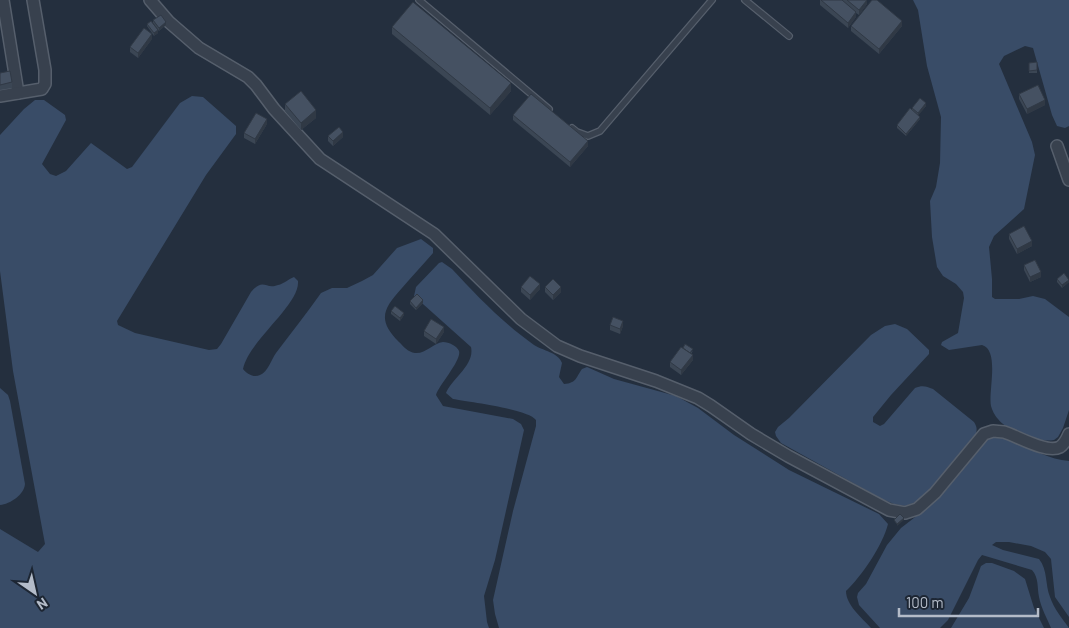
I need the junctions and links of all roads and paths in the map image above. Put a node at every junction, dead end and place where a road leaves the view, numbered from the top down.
1 (3, 0) edge
2 (33, 0) edge
3 (150, 0) edge
4 (419, 0) edge
5 (712, 0) edge
6 (745, 0) edge
7 (789, 36) dead end
8 (18, 93) junction
9 (0, 96) edge
10 (554, 113) edge
11 (569, 126) edge
12 (1057, 146) dead end
13 (1069, 180) edge
14 (1069, 434) edge

1 - 8 street
2 - 8 street
3 - 14 street
4 - 10 lane
5 - 11 lane
6 - 7 lane
8 - 9 street
12 - 13 street

